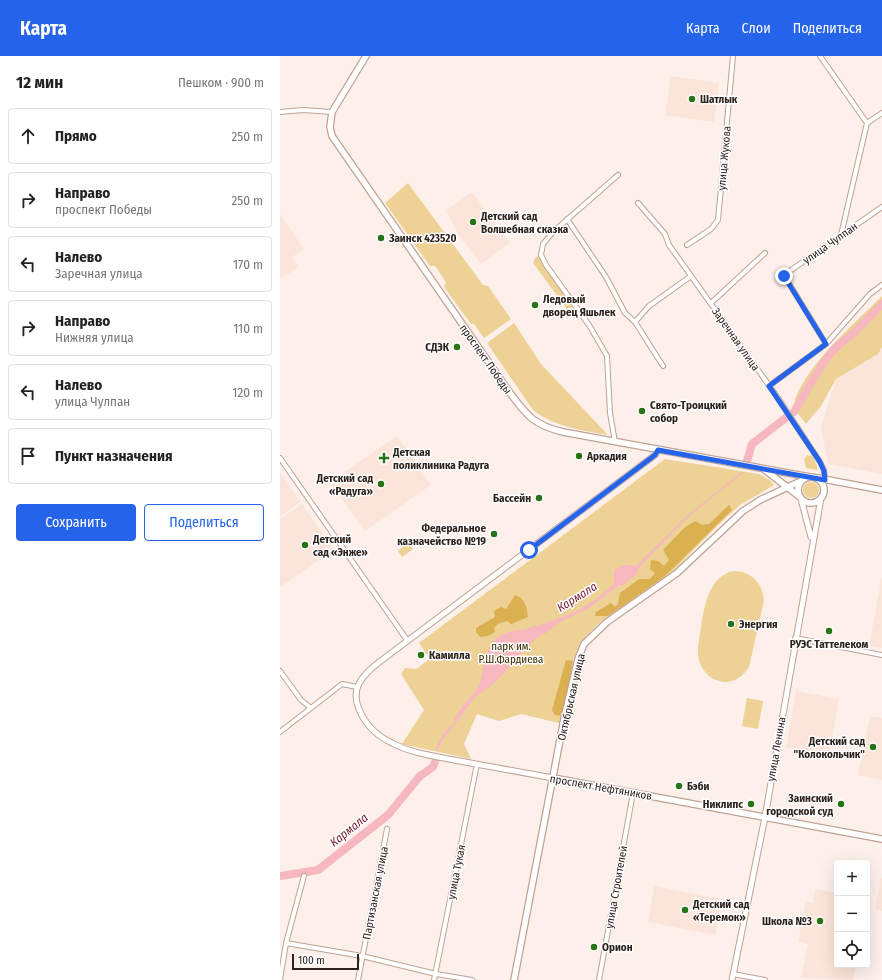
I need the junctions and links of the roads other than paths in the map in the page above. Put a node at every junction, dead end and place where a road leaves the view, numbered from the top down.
1 (366, 56) edge
2 (733, 56) edge
3 (820, 56) edge
4 (280, 112) edge
5 (332, 112) junction
6 (882, 113) edge
7 (867, 123) junction
8 (618, 175) dead end
9 (638, 203) dead end
10 (882, 207) edge
11 (567, 219) junction
12 (841, 236) junction
13 (687, 245) dead end
14 (765, 253) dead end
15 (691, 276) junction
16 (882, 285) edge
17 (711, 303) junction
18 (635, 322) junction
19 (826, 344) junction
20 (663, 366) dead end
21 (769, 386) junction
22 (615, 442) junction
23 (658, 450) junction
24 (280, 458) edge
25 (763, 469) junction
26 (813, 477) junction
27 (803, 480) junction
28 (825, 480) junction
29 (834, 482) junction
30 (787, 486) junction
31 (824, 488) junction
32 (882, 490) edge
33 (800, 498) junction
34 (821, 498) junction
35 (812, 540) junction
36 (795, 638) junction
37 (407, 640) junction
38 (882, 655) edge
39 (280, 671) edge
40 (357, 687) junction
41 (311, 708) junction
42 (280, 732) edge
43 (477, 764) junction
44 (553, 778) junction
45 (633, 793) junction
46 (765, 817) junction
47 (387, 829) dead end
48 (882, 839) edge
49 (304, 876) dead end
50 (286, 943) junction
51 (362, 956) junction
52 (436, 974) junction
53 (733, 974) junction
54 (280, 980) edge
55 (358, 980) edge
56 (434, 980) edge
57 (472, 980) edge
58 (514, 980) edge
59 (599, 980) edge
60 (732, 980) edge
61 (765, 980) edge

1 - 5 main road, проспект Победы
2 - 13 street, улица Жукова
3 - 7 street
4 - 5 street
5 - 22 main road, проспект Победы
6 - 7 street
7 - 12 street
8 - 11 street
9 - 15 street, Заречная улица
10 - 12 street, улица Чулпан
11 - 18 street
11 - 22 street
12 - 19 street, улица Чулпан
14 - 17 street
15 - 17 street, Заречная улица
15 - 18 street
16 - 19 street
17 - 21 street, Заречная улица
18 - 20 street
19 - 21 street
21 - 28 street, Заречная улица
22 - 23 main road, проспект Победы
23 - 25 main road, проспект Победы
23 - 37 street
24 - 37 street
25 - 26 main road, проспект Победы
25 - 30 main road
26 - 27 main road
26 - 28 main road, проспект Победы
26 - 31 main road
27 - 30 main road, Октябрьская улица
27 - 33 main road
28 - 29 main road, проспект Победы
29 - 31 main road
29 - 32 main road, проспект Победы
30 - 33 main road
30 - 44 main road, Октябрьская улица
31 - 34 main road
33 - 34 main road
33 - 35 street
34 - 35 street, улица Ленина
35 - 36 street, улица Ленина
36 - 38 street
36 - 46 street, улица Ленина
37 - 40 street
39 - 41 street
40 - 41 street
40 - 43 street, проспект Нефтяников
41 - 42 street
43 - 44 street, проспект Нефтяников
43 - 52 street, улица Тукая
44 - 45 main road, проспект Нефтяников
44 - 58 main road, Октябрьская улица
45 - 46 main road, проспект Нефтяников
45 - 59 street, улица Строителей
46 - 48 main road, проспект Нефтяников
46 - 53 street, улица Ленина
47 - 51 street, Партизанская улица
49 - 50 street
50 - 51 street
50 - 54 street
51 - 52 street
51 - 55 street, Партизанская улица
52 - 56 street, улица Тукая
52 - 57 street
53 - 60 street, улица Ленина
53 - 61 street

